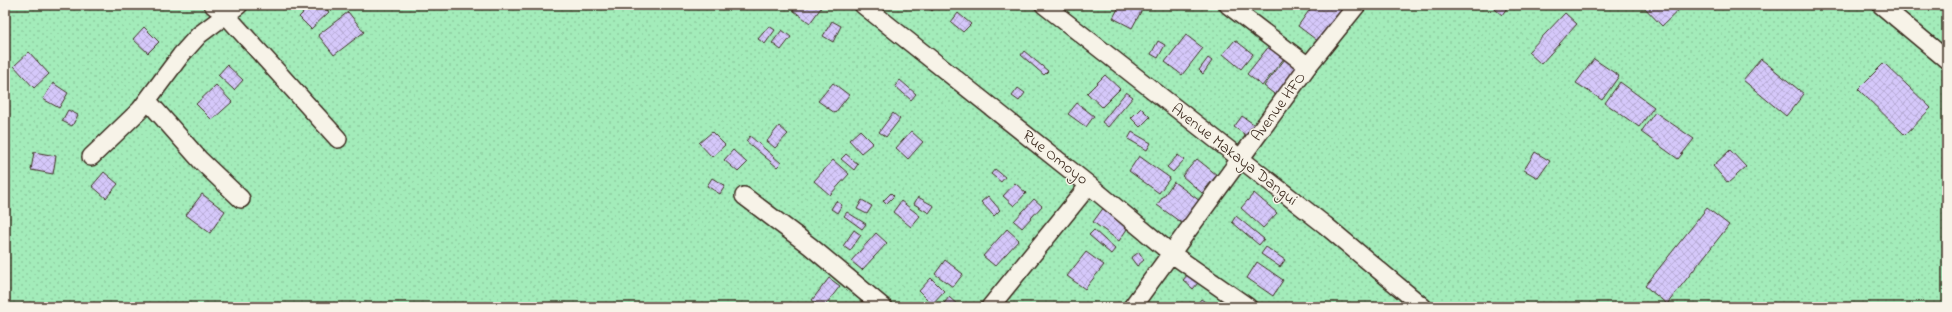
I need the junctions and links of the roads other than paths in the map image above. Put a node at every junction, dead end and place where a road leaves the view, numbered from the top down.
1 (213, 5) edge
2 (863, 5) edge
3 (1044, 5) edge
4 (1228, 5) edge
5 (1357, 5) edge
6 (1881, 5) edge
7 (232, 10) edge
8 (1947, 60) edge
9 (1308, 66) junction
10 (148, 101) junction
11 (338, 139) dead end
12 (91, 157) dead end
13 (1240, 160) junction
14 (1089, 185) junction
15 (744, 196) dead end
16 (241, 199) dead end
17 (1172, 254) junction
18 (883, 307) edge
19 (990, 307) edge
20 (1132, 307) edge
21 (1248, 307) edge
22 (1423, 307) edge

1 - 7 street
2 - 14 street, Rue Omoyo
3 - 13 street, Avenue Makaya Dangui
4 - 9 street
5 - 9 street, Avenue HFO
6 - 8 street
7 - 10 street
7 - 11 street
9 - 13 street, Avenue HFO
10 - 12 street
10 - 16 street
13 - 17 street, Avenue HFO
13 - 22 street, Avenue Makaya Dangui
14 - 17 street, Rue Omoyo
14 - 19 street
15 - 18 street
17 - 20 street, Avenue HFO
17 - 21 street, Rue Omoyo

